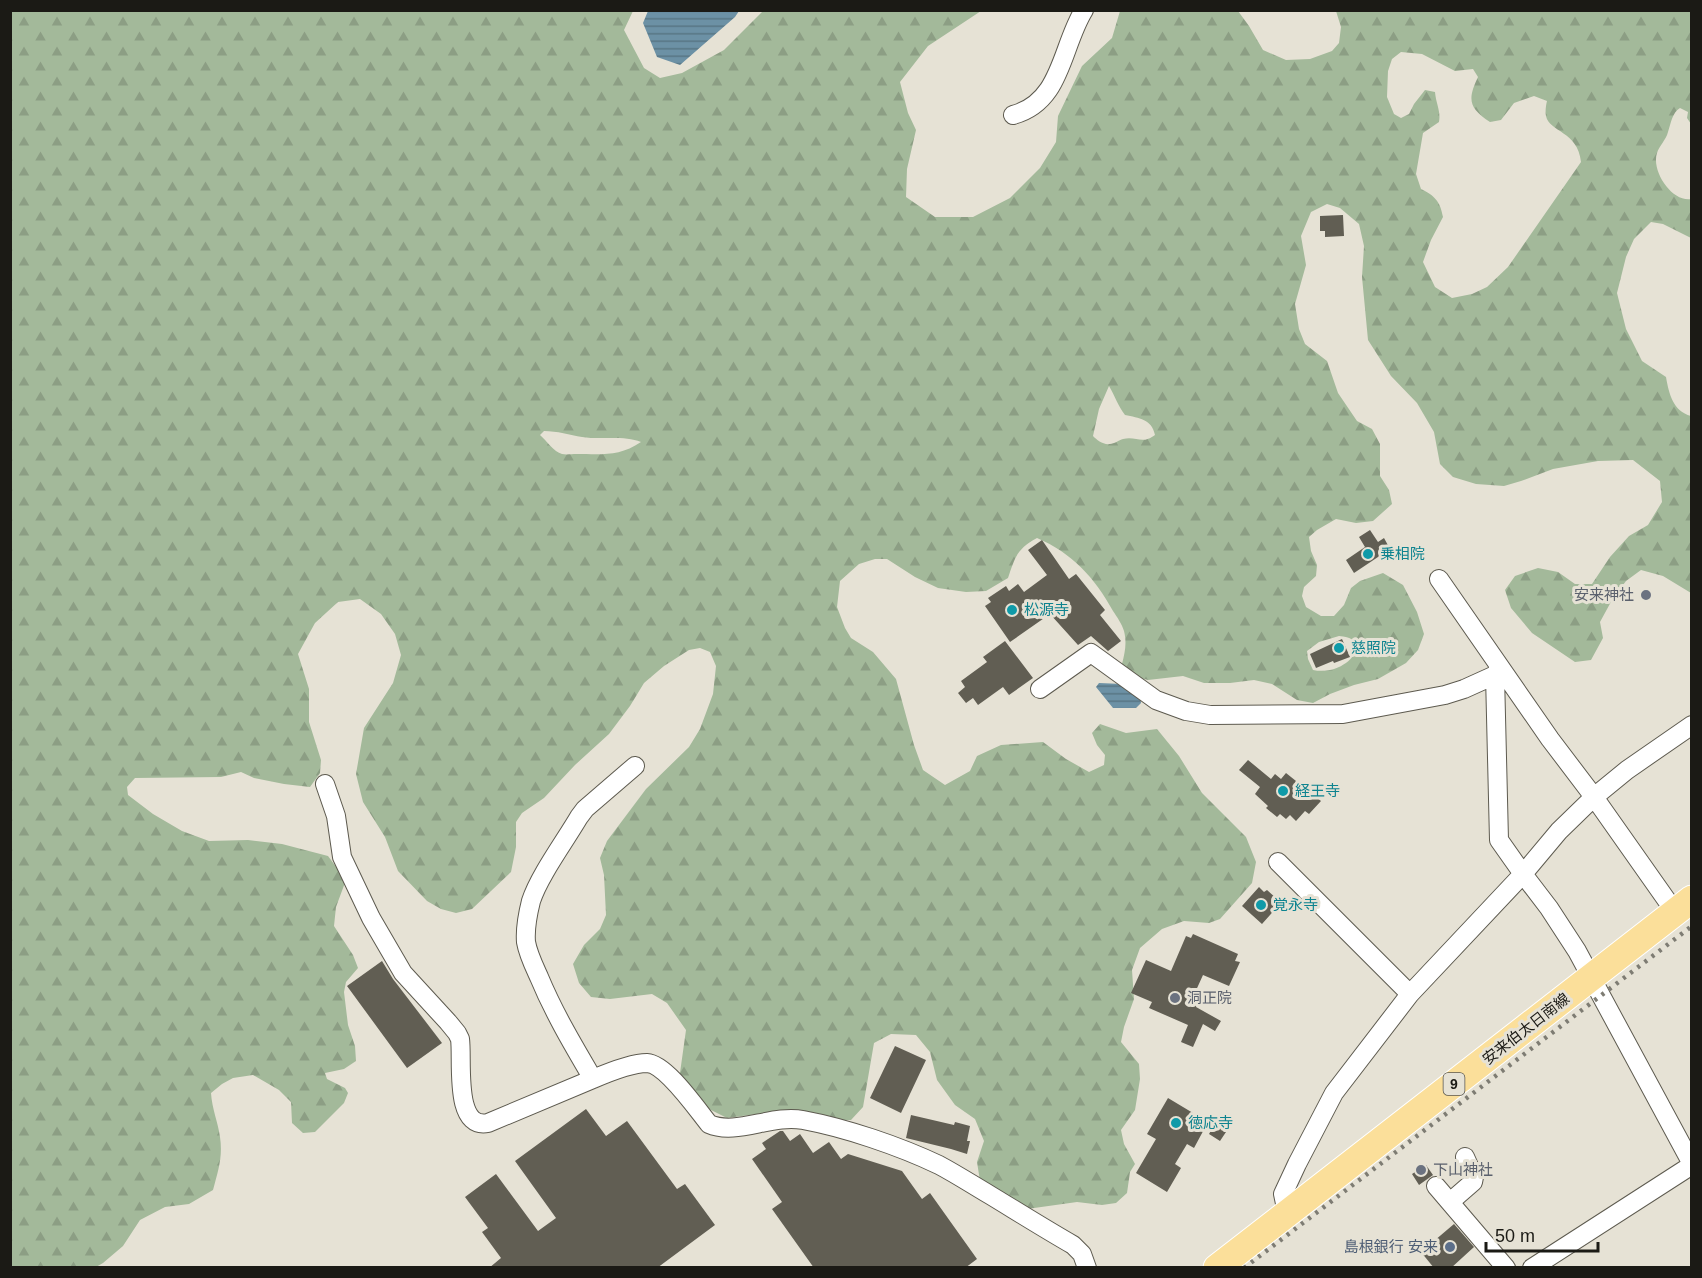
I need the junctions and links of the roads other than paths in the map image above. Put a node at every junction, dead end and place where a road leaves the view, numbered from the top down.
1 (1084, 10) edge
2 (1013, 115) dead end
3 (1439, 579) dead end
4 (1497, 671) junction
5 (1040, 689) dead end
6 (1692, 725) edge
7 (635, 766) dead end
8 (326, 784) dead end
9 (1594, 797) junction
10 (1278, 862) dead end
11 (1523, 874) junction
12 (1683, 906) edge
13 (1592, 977) junction
14 (1410, 994) junction
15 (593, 1078) junction
16 (1465, 1157) dead end
17 (1692, 1164) edge
18 (1436, 1186) dead end
19 (1450, 1202) junction
20 (1287, 1213) junction
21 (1088, 1268) edge
22 (1217, 1268) edge
23 (1506, 1268) edge
24 (1532, 1268) edge

1 - 2 street
3 - 4 street
4 - 5 street
4 - 9 street
4 - 11 street
6 - 9 street
7 - 15 street
8 - 15 street
9 - 11 street
9 - 12 street
10 - 14 street
11 - 13 street
11 - 14 street
12 - 13 main road, 安来伯太日南線 / 9
13 - 17 street
13 - 20 main road, 安来伯太日南線 / 9
14 - 20 street
15 - 21 street
16 - 19 street
17 - 24 street
18 - 19 street
19 - 23 street
20 - 22 main road, 安来伯太日南線 / 9

